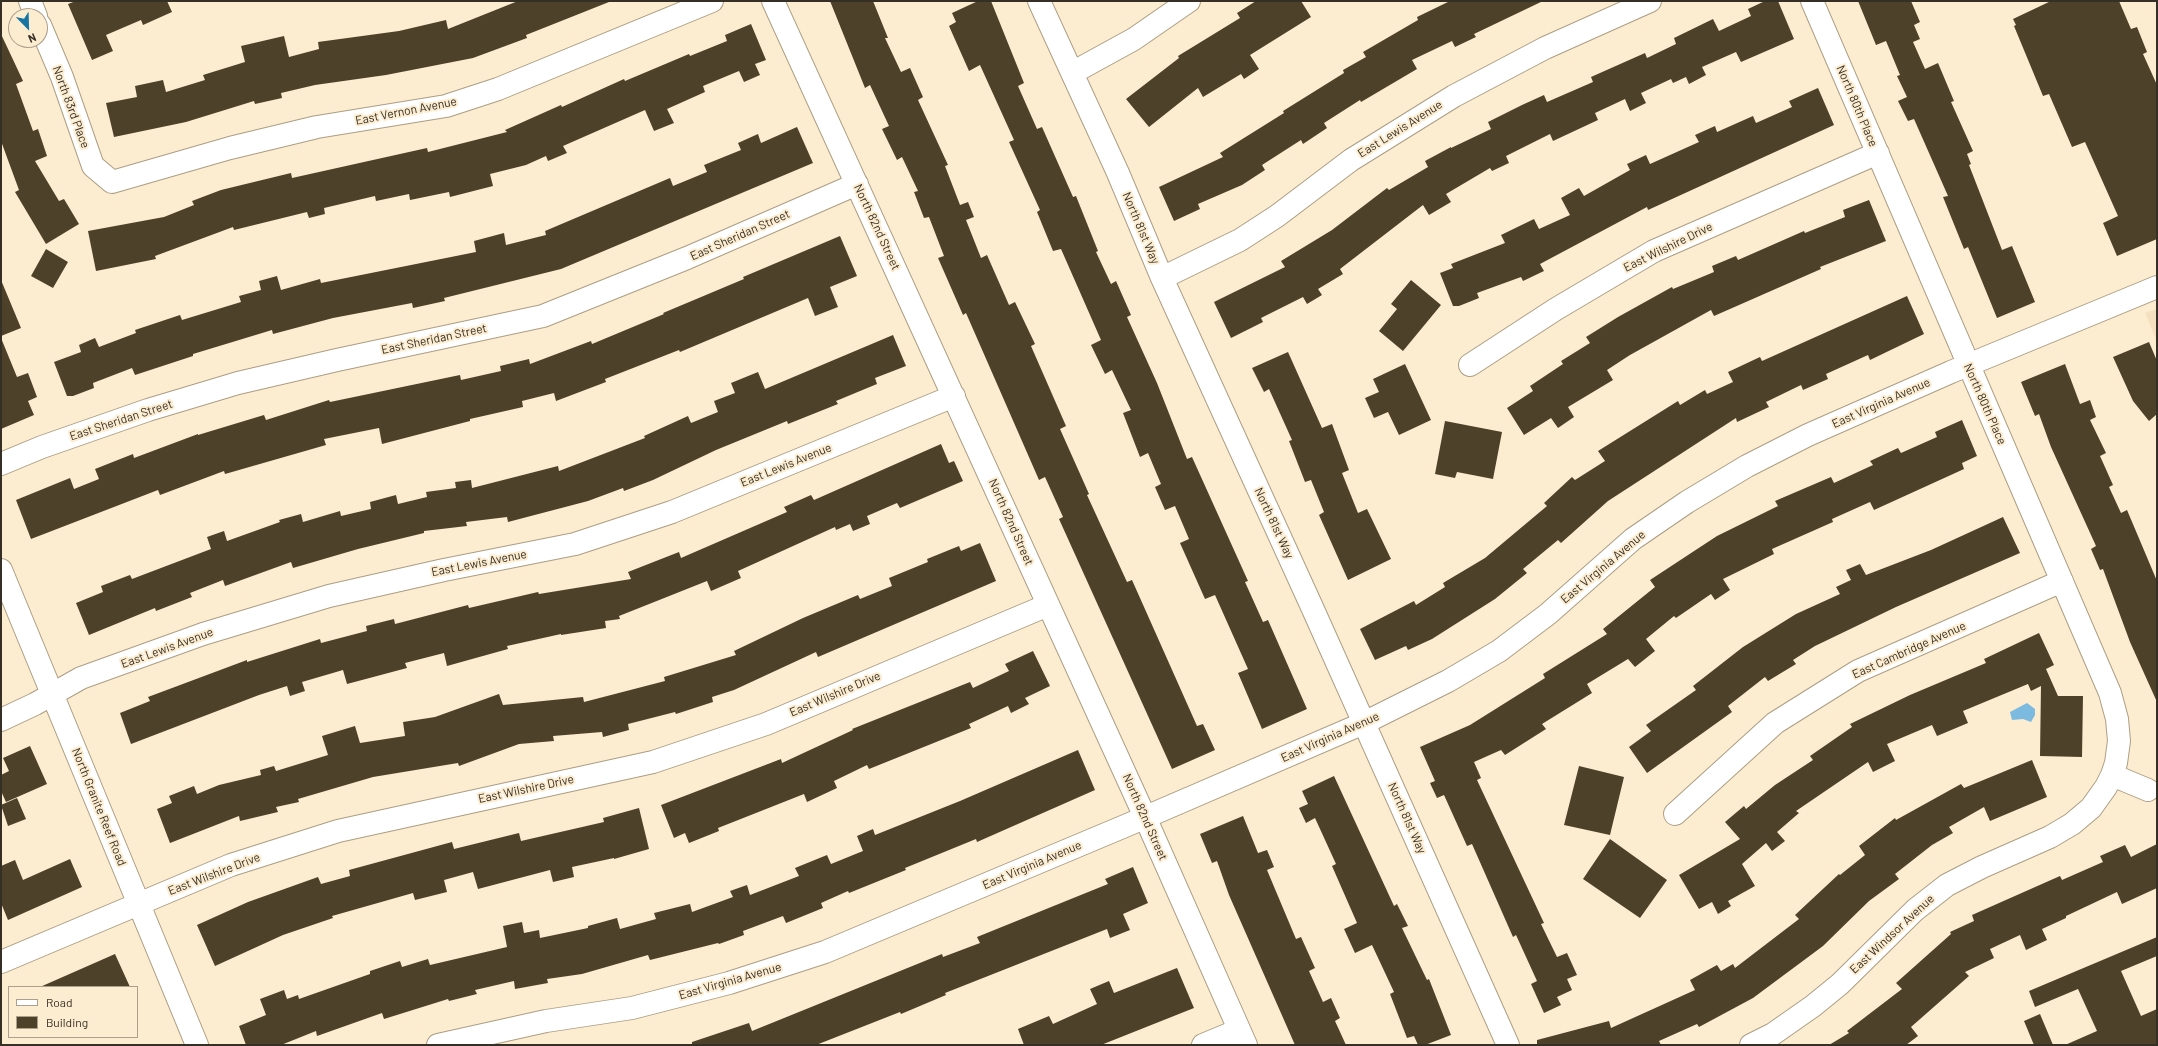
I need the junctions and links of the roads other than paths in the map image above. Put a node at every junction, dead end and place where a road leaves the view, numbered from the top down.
1 (712, 1) edge
2 (773, 1) edge
3 (1040, 1) edge
4 (1189, 1) edge
5 (1650, 1) edge
6 (1812, 1) edge
7 (48, 44) edge
8 (1072, 73) junction
9 (1878, 153) junction
10 (112, 182) joint
11 (857, 184) junction
12 (1162, 278) junction
13 (2157, 287) edge
14 (1470, 365) dead end
15 (1968, 365) junction
16 (954, 396) junction
17 (1, 464) edge
18 (1, 570) edge
19 (2062, 581) junction
20 (1048, 605) junction
21 (52, 694) junction
22 (1, 720) edge
23 (1364, 723) junction
24 (2112, 775) junction
25 (2148, 790) dead end
26 (1675, 814) dead end
27 (1145, 817) junction
28 (139, 904) junction
29 (1, 962) edge
30 (1242, 1038) edge
31 (197, 1045) edge
32 (438, 1045) edge
33 (1203, 1045) edge
34 (1508, 1045) edge
35 (1751, 1045) edge

1 - 10 street, East Vernon Avenue
2 - 11 street, North 82nd Street
3 - 8 street, North 81st Way
4 - 8 street
5 - 12 street, East Lewis Avenue
6 - 9 street, North 80th Place
7 - 10 street, North 83rd Place
8 - 12 street, North 81st Way
9 - 14 street, East Wilshire Drive
9 - 15 street, North 80th Place
11 - 16 street, North 82nd Street
11 - 17 street, East Sheridan Street
12 - 23 street, North 81st Way
13 - 15 street, East Virginia Avenue
15 - 19 street, North 80th Place
15 - 23 street, East Virginia Avenue
16 - 20 street, North 82nd Street
16 - 21 street, East Lewis Avenue
18 - 21 street, North Granite Reef Road
19 - 24 street, North 80th Place
19 - 26 street, East Cambridge Avenue
20 - 27 street, North 82nd Street
20 - 28 street, East Wilshire Drive
21 - 22 street, East Lewis Avenue
21 - 28 street, North Granite Reef Road
23 - 27 street, East Virginia Avenue
23 - 34 street, North 81st Way
24 - 25 street
24 - 35 street, East Windsor Avenue
27 - 30 street, North 82nd Street
27 - 32 street, East Virginia Avenue
28 - 29 street, East Wilshire Drive
28 - 31 street, North Granite Reef Road
30 - 33 street

